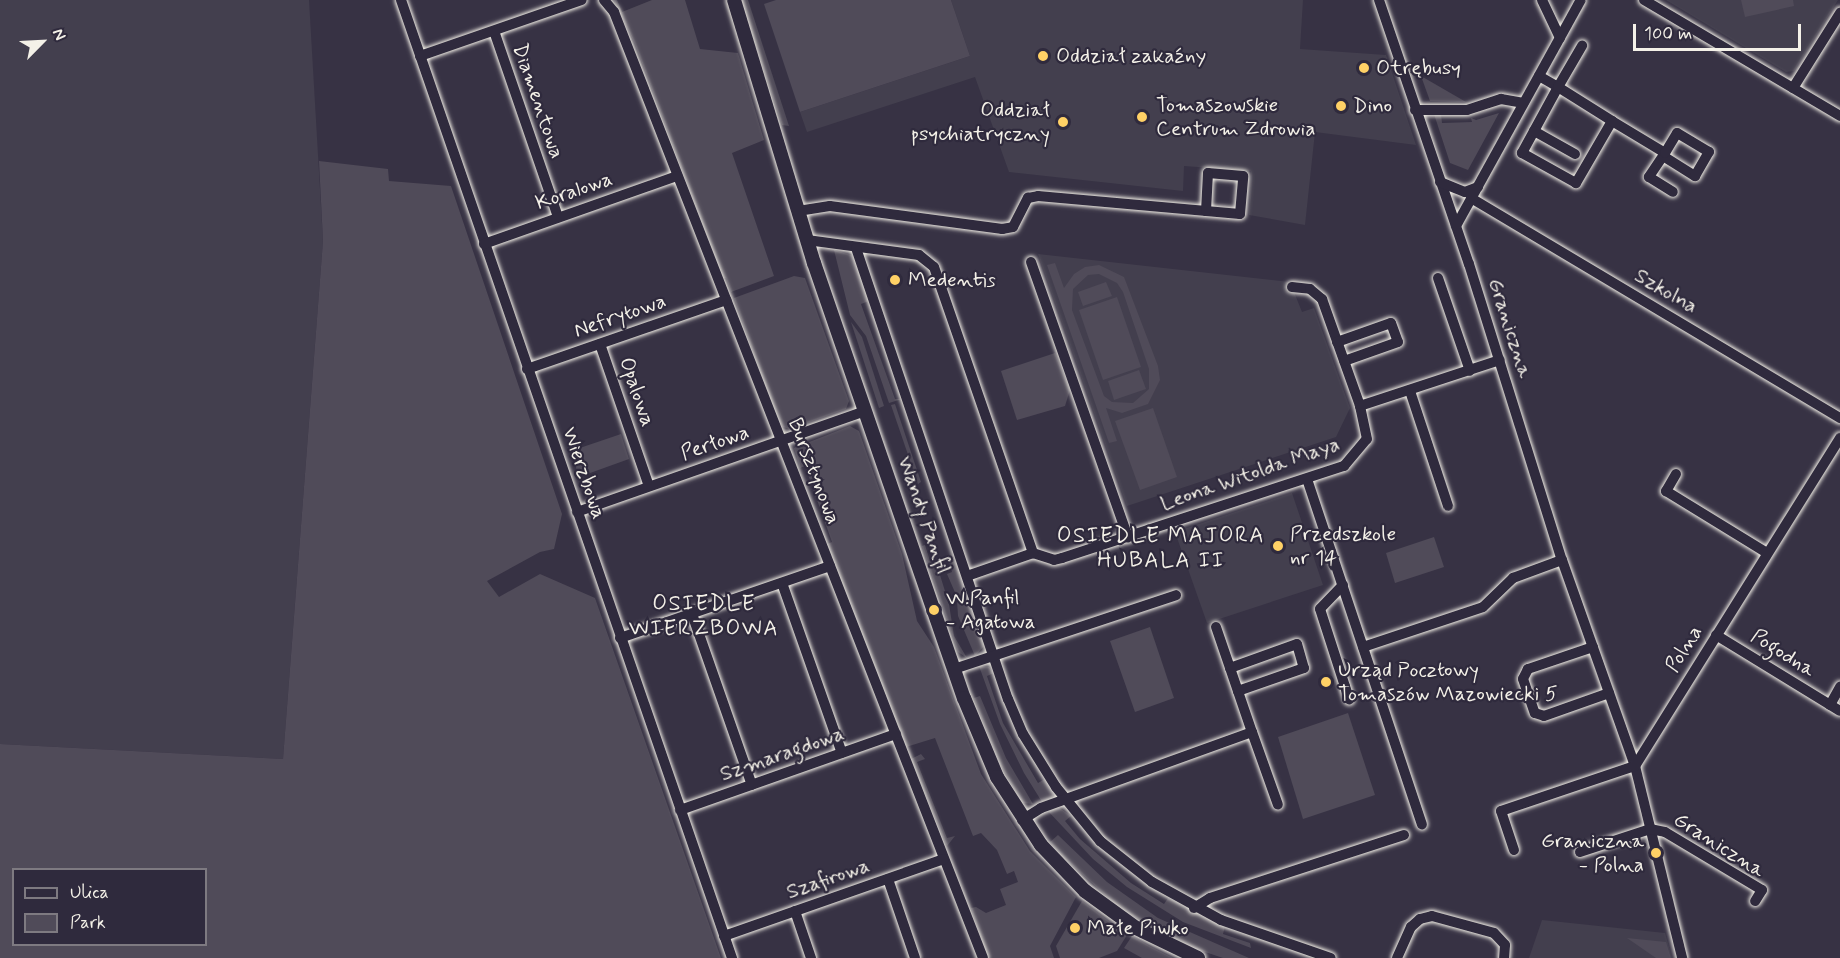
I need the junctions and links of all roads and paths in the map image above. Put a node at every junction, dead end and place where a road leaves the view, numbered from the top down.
1 (401, 0) edge
2 (604, 0) edge
3 (734, 0) edge
4 (1379, 0) edge
5 (1542, 0) edge
6 (1581, 0) edge
7 (1644, 0) edge
8 (579, 1) edge
9 (1840, 13) edge
10 (494, 31) junction
11 (1560, 39) junction
12 (1582, 46) dead end
13 (420, 56) junction
14 (1539, 76) junction
15 (1558, 87) junction
16 (1793, 88) junction
17 (1524, 103) junction
18 (1415, 110) junction
19 (1840, 116) edge
20 (1612, 121) junction
21 (1534, 131) junction
22 (1575, 154) dead end
23 (677, 176) junction
24 (1440, 182) junction
25 (1673, 192) dead end
26 (1472, 195) junction
27 (1449, 206) junction
28 (798, 211) junction
29 (1206, 211) junction
30 (558, 218) junction
31 (1456, 226) junction
32 (807, 240) junction
33 (484, 244) junction
34 (856, 248) junction
35 (1031, 262) dead end
36 (1438, 278) dead end
37 (1292, 287) dead end
38 (726, 300) junction
39 (1337, 342) junction
40 (600, 344) junction
41 (1500, 360) junction
42 (1344, 361) junction
43 (527, 369) junction
44 (1470, 371) junction
45 (1410, 391) junction
46 (1360, 406) junction
47 (866, 411) junction
48 (1840, 418) edge
49 (1840, 438) edge
50 (781, 441) junction
51 (1676, 474) dead end
52 (1307, 479) junction
53 (649, 486) junction
54 (1448, 506) dead end
55 (576, 512) junction
56 (1128, 537) junction
57 (1034, 553) junction
58 (1767, 553) junction
59 (1562, 560) junction
60 (830, 566) junction
61 (967, 576) junction
62 (782, 583) junction
63 (1343, 585) junction
64 (1176, 595) dead end
65 (692, 614) junction
66 (1216, 627) dead end
67 (1716, 635) junction
68 (621, 638) junction
69 (1363, 647) junction
70 (1593, 647) junction
71 (994, 657) junction
72 (1230, 668) junction
73 (954, 669) junction
74 (1840, 687) edge
75 (1238, 691) junction
76 (1609, 693) junction
77 (1349, 699) dead end
78 (1830, 705) junction
79 (1840, 711) edge
80 (1252, 732) junction
81 (896, 735) junction
82 (842, 753) junction
83 (1635, 766) junction
84 (752, 785) junction
85 (1064, 799) junction
86 (1278, 805) dead end
87 (680, 810) junction
88 (1022, 820) junction
89 (1422, 824) dead end
90 (1650, 829) junction
91 (1404, 835) dead end
92 (1514, 850) dead end
93 (1580, 852) dead end
94 (944, 859) junction
95 (888, 879) junction
96 (1755, 901) dead end
97 (1194, 908) junction
98 (795, 911) junction
99 (724, 936) junction
100 (732, 958) edge
101 (811, 958) edge
102 (915, 958) edge
103 (983, 958) edge
104 (1198, 958) edge
105 (1331, 958) edge
106 (1397, 958) edge
107 (1504, 958) edge
108 (1682, 958) edge

1 - 13 street, Wierzbowa
2 - 23 street, Bursztynowa
3 - 28 street, Wandy Panfil
4 - 18 street, Graniczna
5 - 11 street
6 - 11 street
7 - 16 street
8 - 10 street
9 - 16 street
10 - 13 street
10 - 30 street, Diamentowa
11 - 14 street
12 - 15 street
13 - 33 street, Wierzbowa
14 - 15 street
14 - 17 street
15 - 20 street
15 - 21 street
16 - 19 street
17 - 18 street
17 - 26 street
18 - 24 street, Graniczna
20 - 21 street
20 - 25 street
21 - 22 street
23 - 30 street, Koralowa
23 - 38 street, Bursztynowa
24 - 26 street, Szkolna
24 - 27 street, Graniczna
26 - 27 street
26 - 27 street
26 - 31 street
26 - 48 street, Szkolna
27 - 31 street, Graniczna
28 - 29 street
28 - 32 street, Wandy Panfil
29 - 29 street
30 - 33 street, Koralowa
31 - 41 street, Graniczna
32 - 34 street
32 - 47 street, Wandy Panfil
33 - 43 street, Wierzbowa
34 - 57 street
34 - 61 street
35 - 56 street
36 - 44 street
37 - 39 street, Leona Witolda Maya
38 - 40 street, Nefrytowa
38 - 50 street, Bursztynowa
39 - 42 street, Leona Witolda Maya
39 - 42 street
40 - 43 street, Nefrytowa
40 - 53 street, Opalowa
41 - 44 street
41 - 59 street, Graniczna
42 - 46 street, Leona Witolda Maya
43 - 55 street, Wierzbowa
44 - 45 street
45 - 46 street
45 - 54 street
46 - 52 street, Leona Witolda Maya
47 - 50 street, Perłowa
47 - 73 street, Wandy Panfil
49 - 58 street, Polna
50 - 53 street, Perłowa
50 - 60 street, Bursztynowa
51 - 58 street
52 - 56 street, Leona Witolda Maya
52 - 63 street
53 - 55 street, Perłowa
55 - 68 street, Wierzbowa
56 - 57 street, Leona Witolda Maya
57 - 61 street
58 - 67 street, Polna
59 - 69 street
59 - 70 street, Graniczna
60 - 62 street
60 - 81 street, Bursztynowa
61 - 71 street
62 - 65 street
62 - 82 street
63 - 69 street
63 - 77 street
64 - 71 street
65 - 68 street
65 - 84 street
66 - 72 street
67 - 78 street, Pogodna
67 - 83 street, Polna
68 - 87 street, Wierzbowa
69 - 89 street
70 - 76 street, Graniczna
70 - 76 street
71 - 73 street
71 - 85 street
72 - 75 street
72 - 75 street
73 - 88 street, Wandy Panfil
74 - 78 street, Pogodna
75 - 80 street
76 - 83 street, Graniczna
78 - 79 street, Pogodna
80 - 85 street
80 - 86 street
81 - 82 street, Szmaragdowa
81 - 94 street, Bursztynowa
82 - 84 street, Szmaragdowa
83 - 90 street, Graniczna
83 - 92 street
84 - 87 street, Szmaragdowa
85 - 88 street
85 - 97 street
87 - 99 street, Wierzbowa
88 - 104 street, Wandy Panfil
90 - 93 street, Graniczna
90 - 96 street, Graniczna
90 - 108 street, Graniczna
91 - 97 street
94 - 95 street, Szafirowa
94 - 103 street, Bursztynowa
95 - 98 street, Szafirowa
95 - 102 street
97 - 105 street
98 - 99 street, Szafirowa
98 - 101 street
99 - 100 street, Wierzbowa
106 - 107 street

